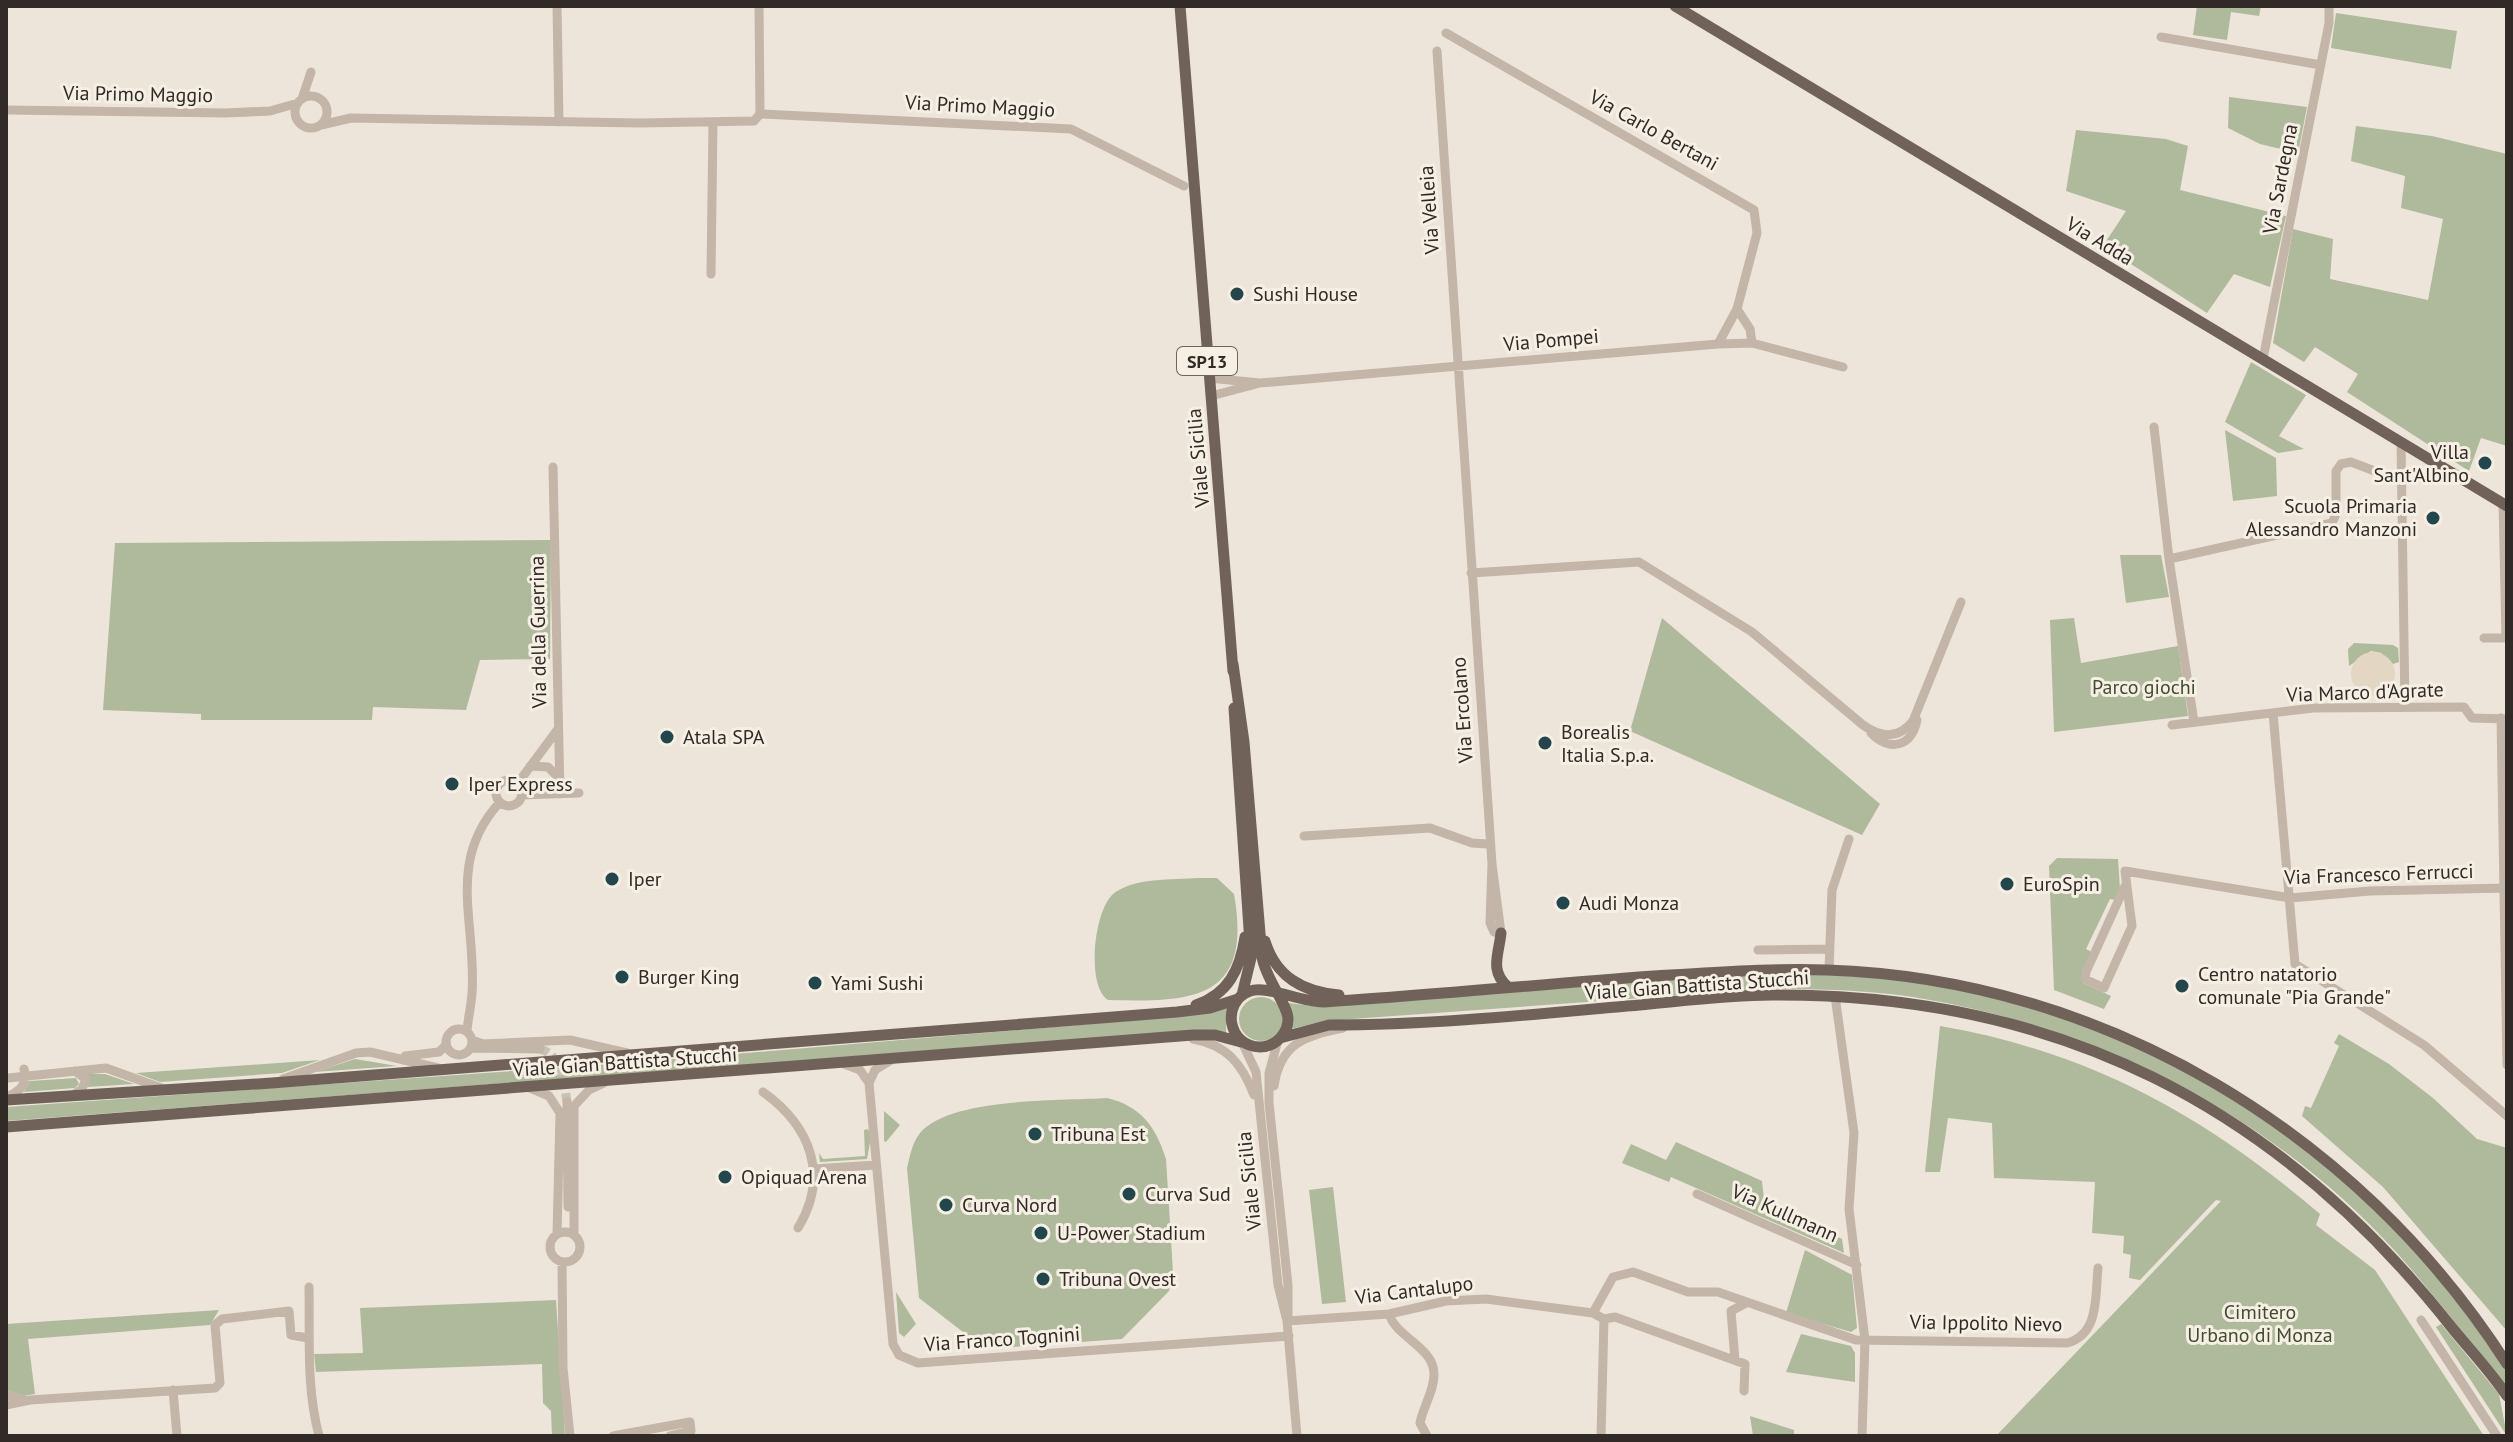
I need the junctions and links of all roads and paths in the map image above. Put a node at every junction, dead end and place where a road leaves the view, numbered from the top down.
1 (557, 6) edge
2 (759, 6) edge
3 (1180, 6) edge
4 (1186, 6) edge
5 (1675, 6) edge
6 (2329, 6) edge
7 (1446, 33) dead end
8 (2161, 37) dead end
9 (1437, 51) dead end
10 (1185, 58) junction
11 (2321, 65) junction
12 (300, 101) junction
13 (322, 101) junction
14 (6, 110) edge
15 (270, 111) junction
16 (759, 116) junction
17 (351, 118) junction
18 (298, 122) junction
19 (559, 122) junction
20 (713, 122) junction
21 (321, 125) junction
22 (1184, 186) dead end
23 (711, 274) dead end
24 (1737, 309) junction
25 (1752, 343) junction
26 (1718, 344) junction
27 (2263, 359) junction
28 (1457, 366) junction
29 (1843, 367) dead end
30 (1209, 378) junction
31 (1260, 383) junction
32 (1211, 396) junction
33 (2154, 427) dead end
34 (2401, 443) junction
35 (553, 467) dead end
36 (2401, 481) junction
37 (2505, 505) edge
38 (2169, 559) junction
39 (1471, 573) junction
40 (1961, 602) dead end
41 (2484, 638) dead end
42 (1233, 664) junction
43 (2405, 707) junction
44 (2273, 713) junction
45 (2504, 718) edge
46 (2194, 722) junction
47 (2172, 725) dead end
48 (558, 729) junction
49 (530, 766) junction
50 (559, 778) junction
51 (518, 783) junction
52 (579, 793) dead end
53 (560, 794) junction
54 (522, 795) junction
55 (500, 802) junction
56 (1304, 836) dead end
57 (1849, 839) dead end
58 (1488, 844) junction
59 (2125, 886) junction
60 (2505, 889) edge
61 (1257, 893) junction
62 (2290, 898) junction
63 (1248, 916) junction
64 (1501, 933) joint
65 (1830, 949) junction
66 (1758, 950) dead end
67 (1829, 970) junction
68 (1508, 987) junction
69 (1277, 995) junction
70 (1835, 996) junction
71 (1240, 997) junction
72 (1367, 998) junction
73 (469, 1011) junction
74 (2506, 1011) edge
75 (1177, 1012) junction
76 (1372, 1023) junction
77 (455, 1029) junction
78 (1177, 1037) junction
79 (1279, 1039) junction
80 (470, 1040) junction
81 (1244, 1042) junction
82 (446, 1045) junction
83 (540, 1049) dead end
84 (634, 1054) junction
85 (402, 1057) junction
86 (893, 1059) junction
87 (842, 1063) junction
88 (2507, 1065) edge
89 (43, 1068) dead end
90 (445, 1070) junction
91 (75, 1071) junction
92 (25, 1073) junction
93 (53, 1073) junction
94 (8, 1078) edge
95 (610, 1081) junction
96 (272, 1083) junction
97 (869, 1083) junction
98 (527, 1087) junction
99 (168, 1090) junction
100 (763, 1092) dead end
101 (69, 1096) junction
102 (6, 1098) edge
103 (567, 1102) tunnel mouth
104 (2507, 1116) edge
105 (49, 1122) junction
106 (6, 1127) edge
107 (1266, 1129) junction
108 (6, 1134) edge
109 (876, 1165) junction
110 (814, 1169) junction
111 (1697, 1194) dead end
112 (798, 1228) dead end
113 (557, 1234) junction
114 (571, 1234) junction
115 (562, 1262) junction
116 (1857, 1265) junction
117 (2098, 1268) dead end
118 (309, 1287) dead end
119 (1746, 1303) junction
120 (1593, 1313) junction
121 (1389, 1314) junction
122 (1604, 1319) junction
123 (2421, 1320) dead end
124 (1287, 1321) junction
125 (1289, 1336) junction
126 (308, 1338) junction
127 (1865, 1340) junction
128 (1735, 1360) junction
129 (2507, 1364) edge
130 (173, 1390) junction
131 (1744, 1391) dead end
132 (6, 1395) edge
133 (2507, 1396) edge
134 (30, 1400) junction
135 (6, 1405) edge
136 (177, 1436) edge
137 (319, 1436) edge
138 (570, 1436) edge
139 (613, 1436) edge
140 (670, 1436) edge
141 (1297, 1436) edge
142 (1427, 1436) edge
143 (1601, 1436) edge
144 (1862, 1436) edge
145 (2497, 1436) edge

1 - 19 street
2 - 16 street
3 - 10 main road, Viale Sicilia / SP13
4 - 10 main road, Viale Sicilia / SP13
5 - 27 main road, Via Adda
6 - 11 street, Via Sardegna
7 - 24 street, Via Carlo Bertani
8 - 11 street
9 - 28 street, Via Velleia
10 - 30 main road, Viale Sicilia / SP13
11 - 27 street, Via Sardegna
12 - 13 street, Via Primo Maggio
12 - 13 street
12 - 15 street, Via Primo Maggio
12 - 18 street
13 - 17 street, Via Primo Maggio
13 - 21 street
14 - 15 street, Via Primo Maggio
15 - 18 street, Via Primo Maggio
16 - 20 street, Via Primo Maggio
16 - 22 street, Via Primo Maggio
17 - 19 street, Via Primo Maggio
17 - 21 street, Via Primo Maggio
18 - 21 street, Via Primo Maggio
19 - 20 street, Via Primo Maggio
20 - 23 street
24 - 25 street
24 - 26 street, Via Carlo Bertani
25 - 26 street, Via Pompei
25 - 29 street, Via Pompei
26 - 28 street, Via Pompei
27 - 34 main road, Via Adda
28 - 31 street, Via Pompei
28 - 39 street, Via Ercolano
30 - 31 street, Via Pompei
30 - 32 main road, Viale Sicilia / SP13
31 - 32 street, Via Pompei
32 - 42 main road, Viale Sicilia / SP13
33 - 38 street
34 - 36 street
34 - 37 main road, Via Adda
35 - 48 street, Via della Guerrina
36 - 38 street
36 - 43 street
37 - 41 street
38 - 46 street
39 - 40 street
39 - 58 street, Via Ercolano
42 - 61 main road, Viale Sicilia
42 - 63 main road, Viale Sicilia
43 - 44 street, Via Marco d'Agrate
43 - 45 street, Via Marco d'Agrate
44 - 46 street, Via Marco d'Agrate
44 - 62 street
45 - 60 street
46 - 47 street, Via Marco d'Agrate
48 - 49 street, Via della Guerrina
48 - 50 street
49 - 50 street
49 - 51 street, Via della Guerrina
50 - 53 street
51 - 54 street
51 - 55 street, Via della Guerrina
52 - 53 street
53 - 54 street
54 - 55 street
55 - 73 street, Via della Guerrina
56 - 58 street
57 - 65 street
58 - 64 street, Via Ercolano
59 - 59 street
59 - 62 street, Via Francesco Ferrucci
60 - 62 street, Via Francesco Ferrucci
60 - 74 street
61 - 69 main road, Viale Sicilia
61 - 72 main road
62 - 104 street
63 - 71 main road, Viale Sicilia
63 - 75 main road
64 - 68 main road
65 - 66 street
65 - 67 street
67 - 68 main road, Viale Gian Battista Stucchi
67 - 129 main road, Viale Gian Battista Stucchi
68 - 72 main road, Viale Gian Battista Stucchi
69 - 71 main road, Viale Gian Battista Stucchi
69 - 72 main road, Viale Gian Battista Stucchi
69 - 79 main road
70 - 76 main road, Viale Gian Battista Stucchi
70 - 116 street
70 - 133 main road, Viale Gian Battista Stucchi
71 - 75 main road, Viale Gian Battista Stucchi
71 - 81 main road
73 - 77 street
73 - 80 street, Via della Guerrina
74 - 88 street
75 - 84 main road, Viale Gian Battista Stucchi
76 - 79 main road, Viale Gian Battista Stucchi
76 - 107 street
77 - 80 street
77 - 82 street
78 - 81 main road, Viale Gian Battista Stucchi
78 - 86 main road, Viale Gian Battista Stucchi
78 - 107 street
79 - 81 main road, Viale Gian Battista Stucchi
79 - 107 street, Viale Sicilia
80 - 82 street
80 - 83 street
80 - 84 street
81 - 107 street, Viale Sicilia
82 - 85 street
84 - 90 main road, Viale Gian Battista Stucchi
85 - 90 street
85 - 96 street
86 - 87 main road, Viale Gian Battista Stucchi
86 - 97 street
87 - 95 main road, Viale Gian Battista Stucchi
87 - 97 street
89 - 93 street
90 - 96 main road, Viale Gian Battista Stucchi
91 - 93 street
91 - 99 street
91 - 101 street
92 - 93 street
92 - 94 street
92 - 102 street
95 - 98 main road, Viale Gian Battista Stucchi
95 - 114 street
96 - 99 main road, Viale Gian Battista Stucchi
97 - 109 street, Via Franco Tognini
98 - 105 main road, Viale Gian Battista Stucchi
98 - 113 street
99 - 101 main road, Viale Gian Battista Stucchi
100 - 110 street
101 - 102 main road, Viale Gian Battista Stucchi
103 - 114 street
105 - 106 main road, Viale Gian Battista Stucchi
105 - 108 main road
107 - 124 street, Viale Sicilia
109 - 110 street
109 - 125 street, Via Franco Tognini
110 - 112 street
111 - 116 street, Via Kullmann
113 - 114 street
113 - 115 street
114 - 115 street
115 - 138 street
116 - 127 street
117 - 127 street, Via Ippolito Nievo
118 - 126 street
119 - 120 street
119 - 127 street
119 - 128 street
120 - 121 street, Via Cantalupo
120 - 122 street, Via Cantalupo
121 - 124 street, Via Cantalupo
121 - 142 street
122 - 128 street, Via Cantalupo
122 - 143 street
123 - 145 street
124 - 125 street, Viale Sicilia
125 - 141 street, Viale Sicilia
126 - 130 street
126 - 137 street
127 - 144 street
128 - 131 street
130 - 134 street
130 - 136 street
132 - 134 street
134 - 135 street
139 - 140 street

